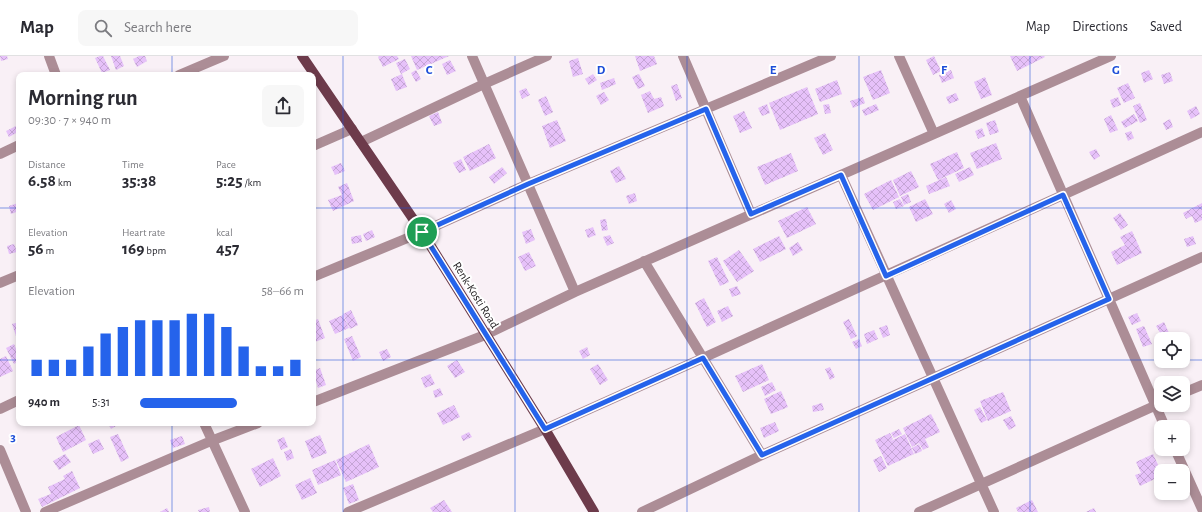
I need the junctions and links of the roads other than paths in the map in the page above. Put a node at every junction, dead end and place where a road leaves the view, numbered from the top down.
1 (49, 56) edge
2 (224, 56) edge
3 (302, 56) edge
4 (472, 56) edge
5 (547, 56) edge
6 (683, 56) edge
7 (830, 56) edge
8 (900, 56) edge
9 (1111, 56) edge
10 (1097, 59) edge
11 (55, 72) edge
12 (187, 72) edge
13 (313, 72) edge
14 (316, 76) edge
15 (484, 84) junction
16 (1020, 96) junction
17 (706, 109) junction
18 (352, 129) junction
19 (1202, 132) edge
20 (934, 134) junction
21 (361, 142) junction
22 (316, 145) edge
23 (16, 146) edge
24 (0, 154) edge
25 (841, 175) junction
26 (528, 184) junction
27 (1063, 195) junction
28 (751, 214) junction
29 (422, 232) junction
30 (1202, 257) edge
31 (644, 261) junction
32 (16, 276) edge
33 (316, 276) edge
34 (886, 276) junction
35 (0, 283) edge
36 (575, 292) junction
37 (1109, 299) junction
38 (485, 335) junction
39 (703, 358) junction
40 (933, 378) junction
41 (1202, 384) edge
42 (1190, 390) edge
43 (1154, 395) edge
44 (16, 401) edge
45 (316, 401) edge
46 (1154, 406) edge
47 (0, 409) edge
48 (205, 426) edge
49 (250, 426) edge
50 (545, 429) junction
51 (212, 441) junction
52 (0, 450) edge
53 (762, 455) junction
54 (1178, 456) edge
55 (981, 484) junction
56 (1202, 509) edge
57 (26, 512) edge
58 (45, 512) edge
59 (245, 512) edge
60 (348, 512) edge
61 (594, 512) edge
62 (642, 512) edge
63 (919, 512) edge
64 (994, 512) edge

1 - 11 street
2 - 12 street
3 - 13 main road, Renk-Kosti Road
4 - 15 street
5 - 15 street
6 - 17 street
7 - 17 street
8 - 20 street
9 - 10 street
10 - 16 street
14 - 18 main road, Renk-Kosti Road
15 - 21 street
15 - 26 street
16 - 20 street
16 - 27 street
17 - 26 street
17 - 28 street
18 - 21 main road, Renk-Kosti Road
18 - 22 street
19 - 27 street
20 - 25 street
21 - 29 main road, Renk-Kosti Road
23 - 24 street
25 - 28 street
25 - 34 street
26 - 29 street
26 - 36 street
27 - 34 street
27 - 37 street
28 - 31 street
29 - 33 street
29 - 38 main road, Renk-Kosti Road
30 - 37 street
31 - 36 street
31 - 39 street
32 - 35 street
34 - 39 street
34 - 40 street
36 - 38 street
37 - 40 street
37 - 43 street
38 - 45 street
38 - 50 main road, Renk-Kosti Road
39 - 50 street
39 - 53 street
40 - 53 street
40 - 55 street
41 - 42 street
44 - 47 street
46 - 55 street
48 - 51 street
49 - 51 street
50 - 60 street
50 - 61 main road, Renk-Kosti Road
51 - 58 street
51 - 59 street
52 - 57 street
53 - 62 street
54 - 56 street
55 - 63 street
55 - 64 street

